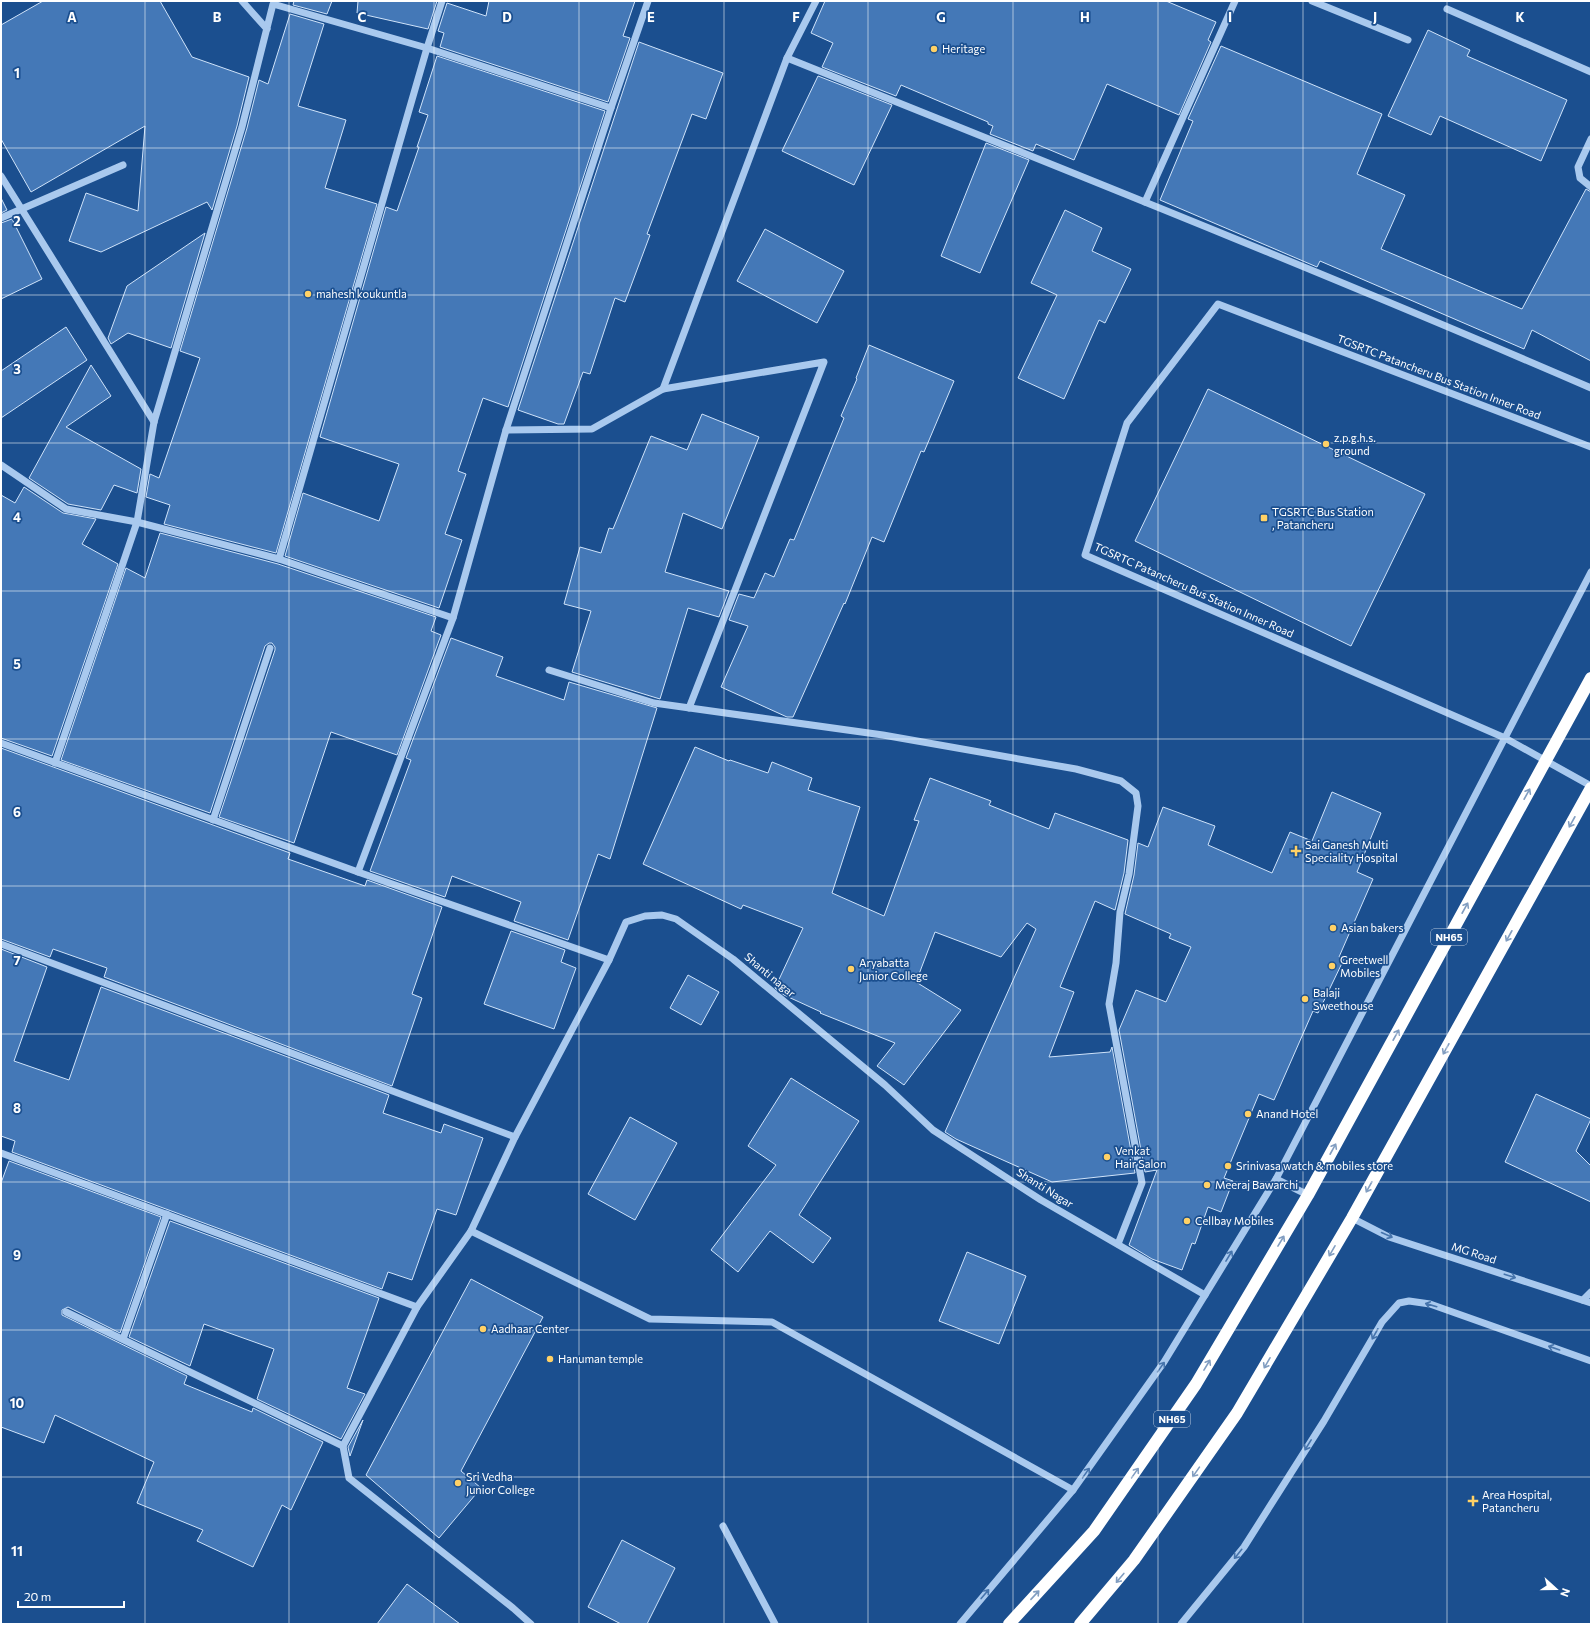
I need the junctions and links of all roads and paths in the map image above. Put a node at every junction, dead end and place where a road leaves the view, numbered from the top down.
1 (242, 1) edge
2 (442, 1) edge
3 (648, 1) edge
4 (816, 1) edge
5 (1235, 1) edge
6 (1312, 1) edge
7 (1447, 9) dead end
8 (267, 29) junction
9 (1408, 40) dead end
10 (427, 48) junction
11 (788, 58) junction
12 (1591, 72) edge
13 (611, 108) junction
14 (1591, 139) edge
15 (123, 165) dead end
16 (1, 176) edge
17 (1591, 187) edge
18 (1145, 202) junction
19 (21, 209) junction
20 (1, 218) edge
21 (1591, 388) edge
22 (663, 389) junction
23 (154, 422) junction
24 (506, 430) junction
25 (1591, 448) edge
26 (1, 465) edge
27 (137, 522) junction
28 (279, 559) junction
29 (1591, 572) edge
30 (453, 618) junction
31 (270, 648) dead end
32 (549, 670) dead end
33 (1591, 678) edge
34 (689, 708) junction
35 (1505, 738) junction
36 (1, 743) edge
37 (1546, 761) junction
38 (55, 763) junction
39 (1591, 787) edge
40 (213, 820) junction
41 (358, 872) junction
42 (1, 944) edge
43 (609, 960) junction
44 (885, 1085) joint
45 (516, 1138) junction
46 (1, 1153) edge
47 (1276, 1179) junction
48 (1308, 1195) junction
49 (167, 1214) junction
50 (1352, 1218) junction
51 (471, 1231) junction
52 (1118, 1244) junction
53 (1591, 1292) edge
54 (1205, 1295) junction
55 (1583, 1300) junction
56 (1591, 1303) edge
57 (417, 1307) junction
58 (66, 1312) dead end
59 (123, 1339) junction
60 (1591, 1361) edge
61 (343, 1446) junction
62 (1073, 1490) junction
63 (723, 1526) dead end
64 (531, 1624) edge
65 (775, 1624) edge
66 (960, 1624) edge
67 (1009, 1624) edge
68 (1080, 1624) edge
69 (1181, 1624) edge

1 - 8 street
2 - 10 street
3 - 13 street
4 - 11 street
5 - 18 street
6 - 9 street
7 - 12 street
8 - 10 street
8 - 23 street
10 - 13 street
10 - 28 street
11 - 18 street
11 - 22 street
13 - 24 street
14 - 17 street
15 - 19 street
16 - 19 street
18 - 21 street
19 - 20 street
19 - 23 street
22 - 24 street
22 - 34 street
23 - 27 street
24 - 30 street
25 - 35 street, TGSRTC Patancheru Bus Station Inner Road
26 - 27 street
27 - 28 street
27 - 38 street
28 - 30 street
29 - 35 street
30 - 41 street
31 - 40 street
32 - 34 street
33 - 37 highway, NH65
34 - 52 street
35 - 37 street, TGSRTC Patancheru Bus Station Inner Road
35 - 47 street
36 - 38 street
37 - 39 street, TGSRTC Patancheru Bus Station Inner Road
48 -> 37 highway, NH65
38 - 40 street
39 -> 50 highway
40 - 41 street
41 - 43 street
42 - 45 street
43 - 44 street, Shanti nagar
43 - 45 street
44 - 52 street, Shanti Nagar
45 - 51 street
46 - 49 street
47 - 48 street
54 -> 47 street
67 -> 48 highway, NH65
49 - 57 street
49 - 59 street
50 -> 55 street, MG Road
50 -> 68 highway
51 - 57 street
51 - 62 street
52 - 54 street, Shanti Nagar
53 - 55 street
62 -> 54 street
55 - 56 street, MG Road
57 - 61 street
58 - 59 street
59 - 61 street
60 -> 69 street
61 - 64 street
66 -> 62 street
63 - 65 street

